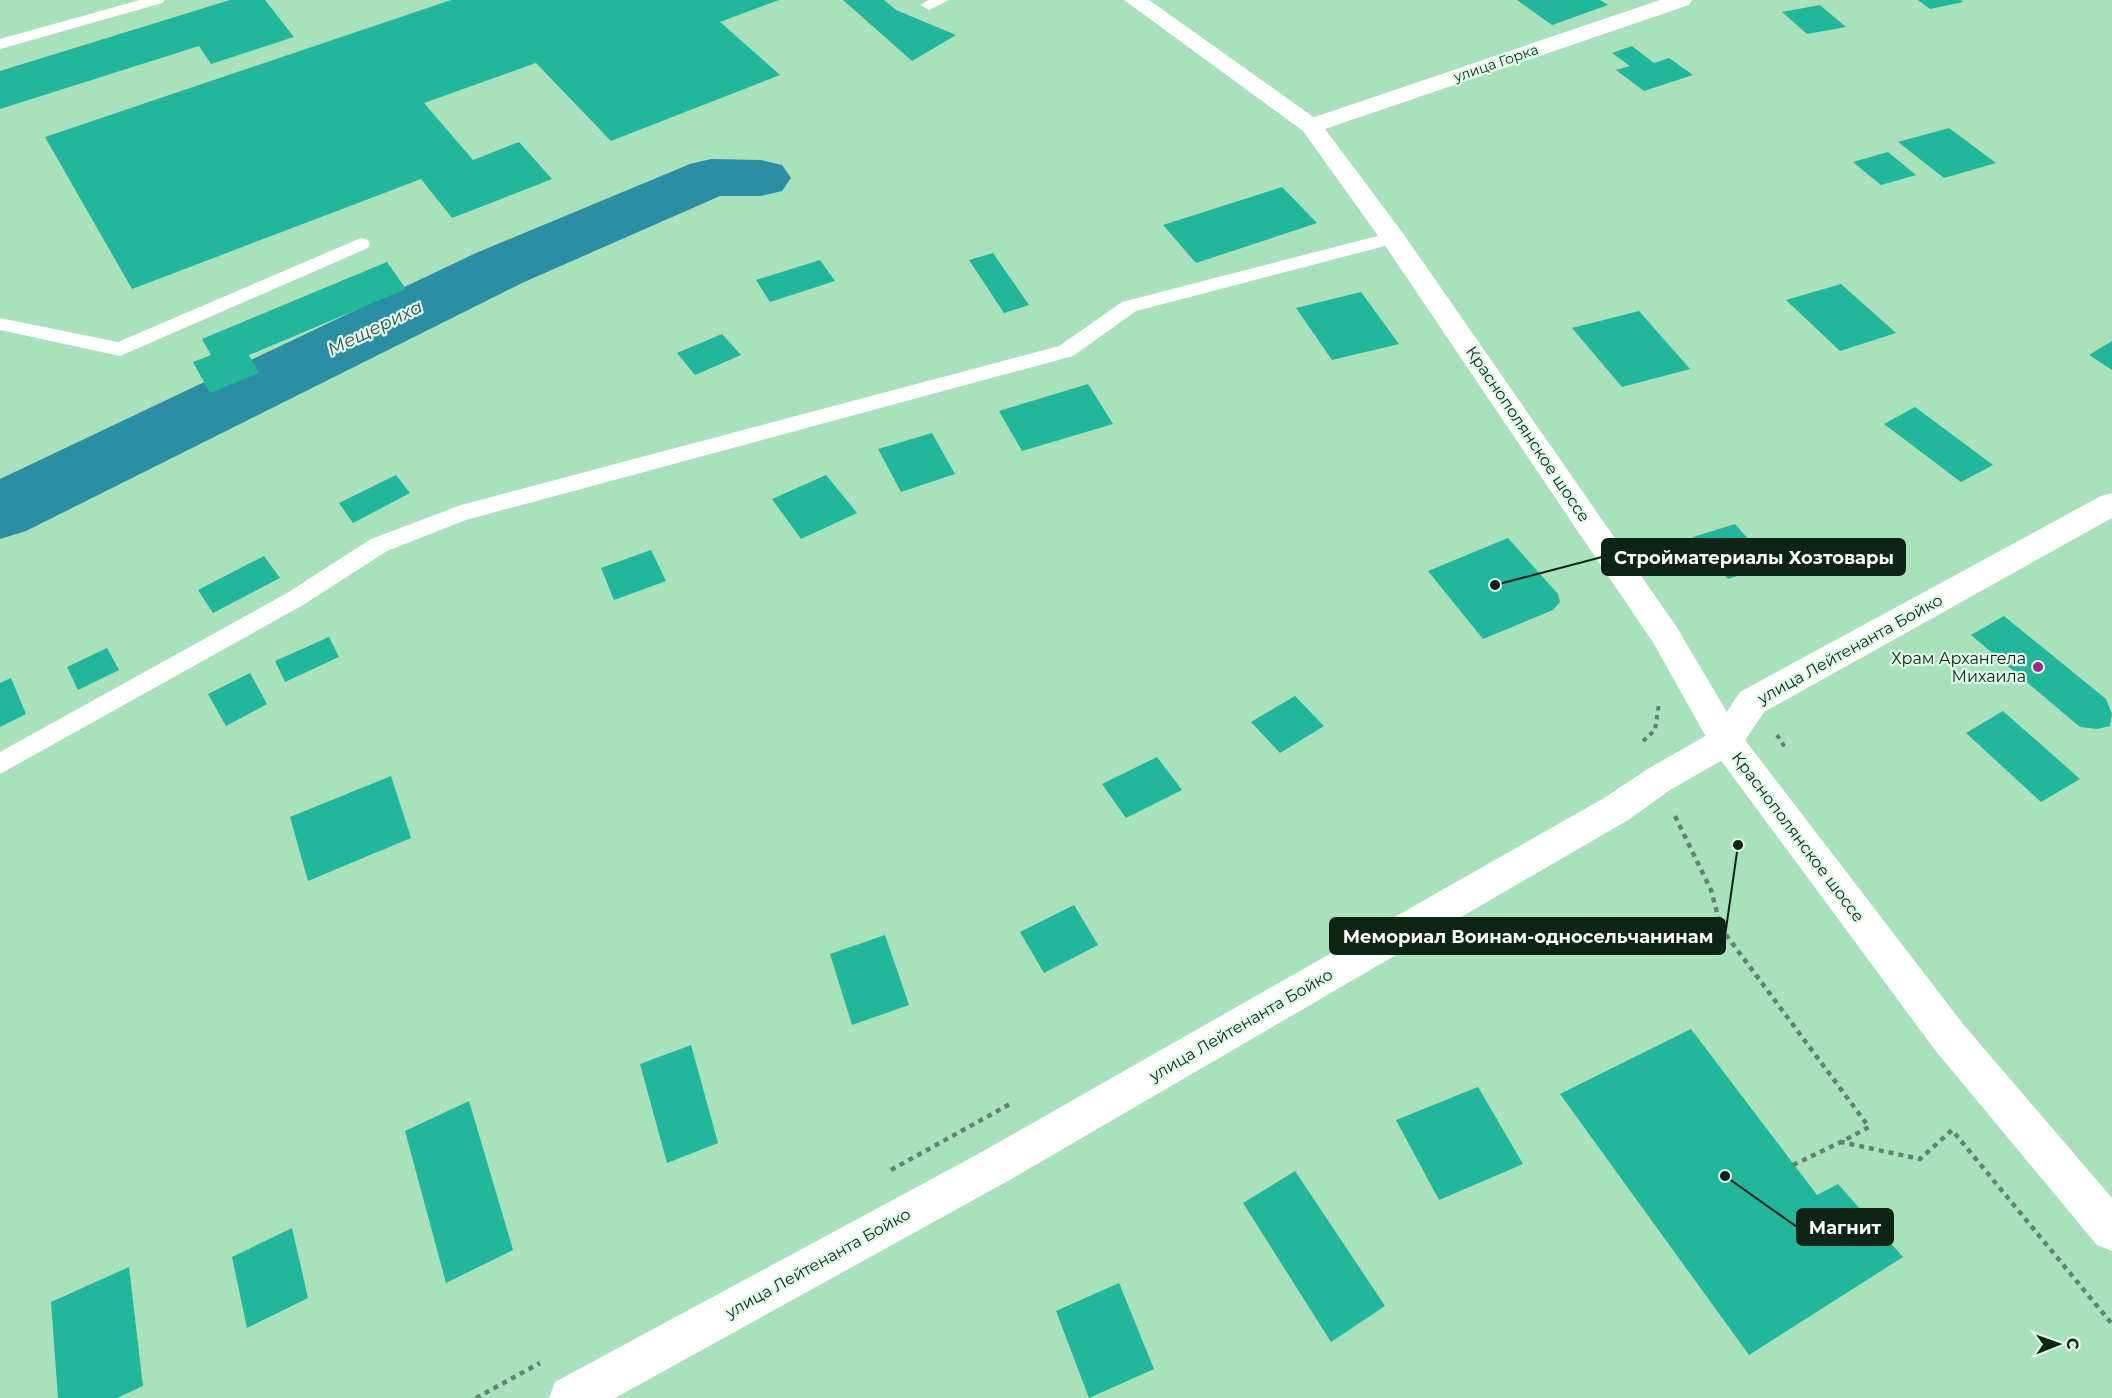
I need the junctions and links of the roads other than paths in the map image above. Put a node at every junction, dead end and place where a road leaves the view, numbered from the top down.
1 (157, 0) edge
2 (1135, 0) edge
3 (1681, 0) edge
4 (0, 44) edge
5 (1311, 126) junction
6 (1394, 238) junction
7 (361, 244) dead end
8 (0, 324) edge
9 (2112, 504) edge
10 (1726, 741) junction
11 (0, 764) edge
12 (2112, 1230) edge
13 (570, 1398) edge

1 - 4 lane
2 - 5 street, Краснополянское шоссе
3 - 5 street, улица Горка
5 - 6 street, Краснополянское шоссе
6 - 10 street, Краснополянское шоссе
6 - 11 lane
7 - 8 lane
9 - 10 street, улица Лейтенанта Бойко
10 - 12 street, Краснополянское шоссе
10 - 13 street, улица Лейтенанта Бойко

